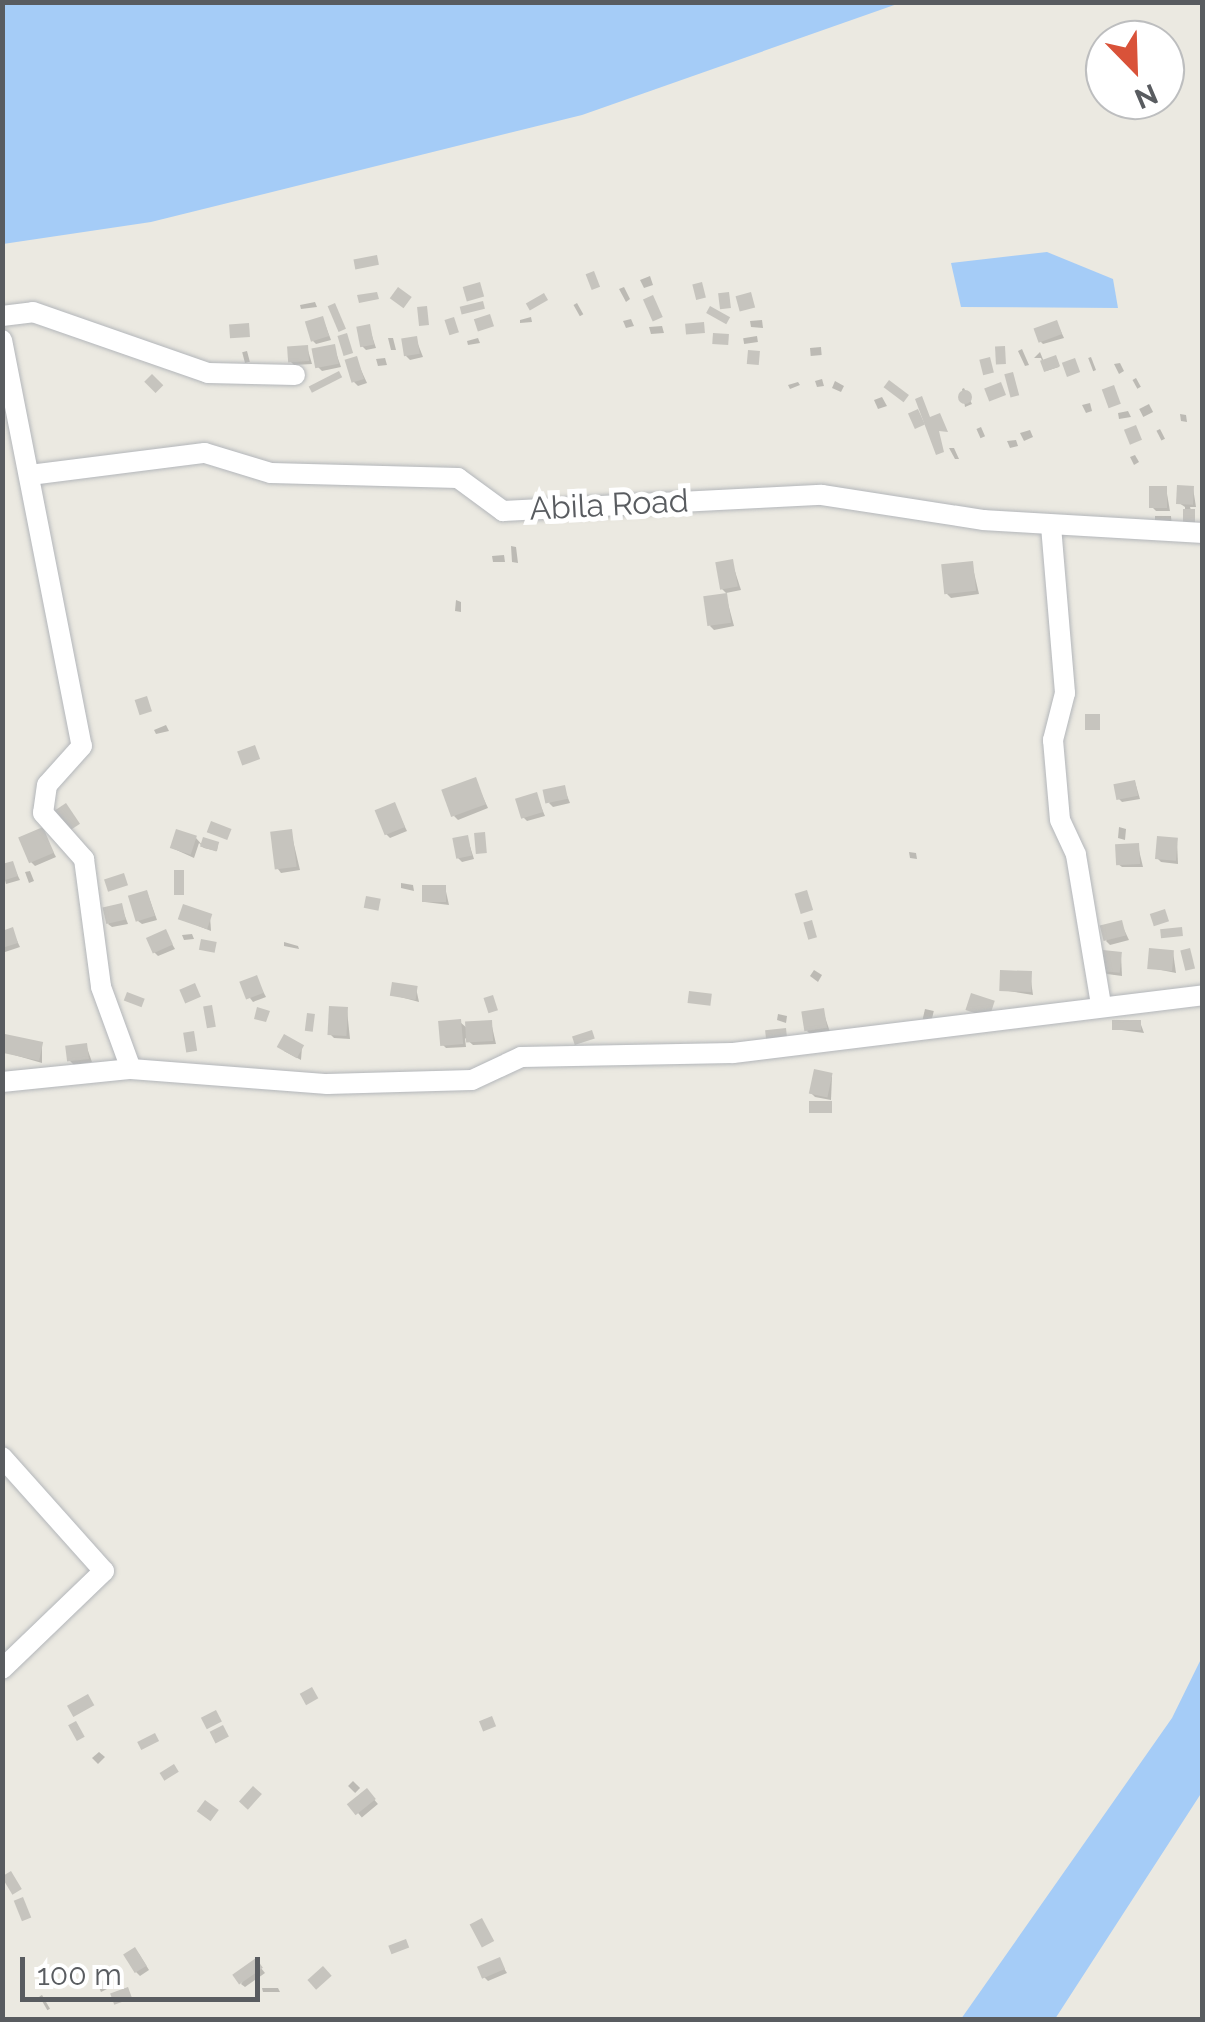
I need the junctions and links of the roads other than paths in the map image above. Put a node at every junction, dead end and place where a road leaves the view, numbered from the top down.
1 (2, 316) edge
2 (2, 340) edge
3 (295, 375) dead end
4 (30, 475) junction
5 (1051, 526) junction
6 (1202, 532) edge
7 (1202, 995) edge
8 (1101, 1004) junction
9 (131, 1069) junction
10 (2, 1082) edge
11 (2, 1456) edge
12 (2, 1669) edge

1 - 3 street
2 - 4 street
4 - 5 street, Abila Road
4 - 9 street
5 - 6 street, Abila Road
5 - 8 street
7 - 8 street
8 - 9 street
9 - 10 street
11 - 12 street

